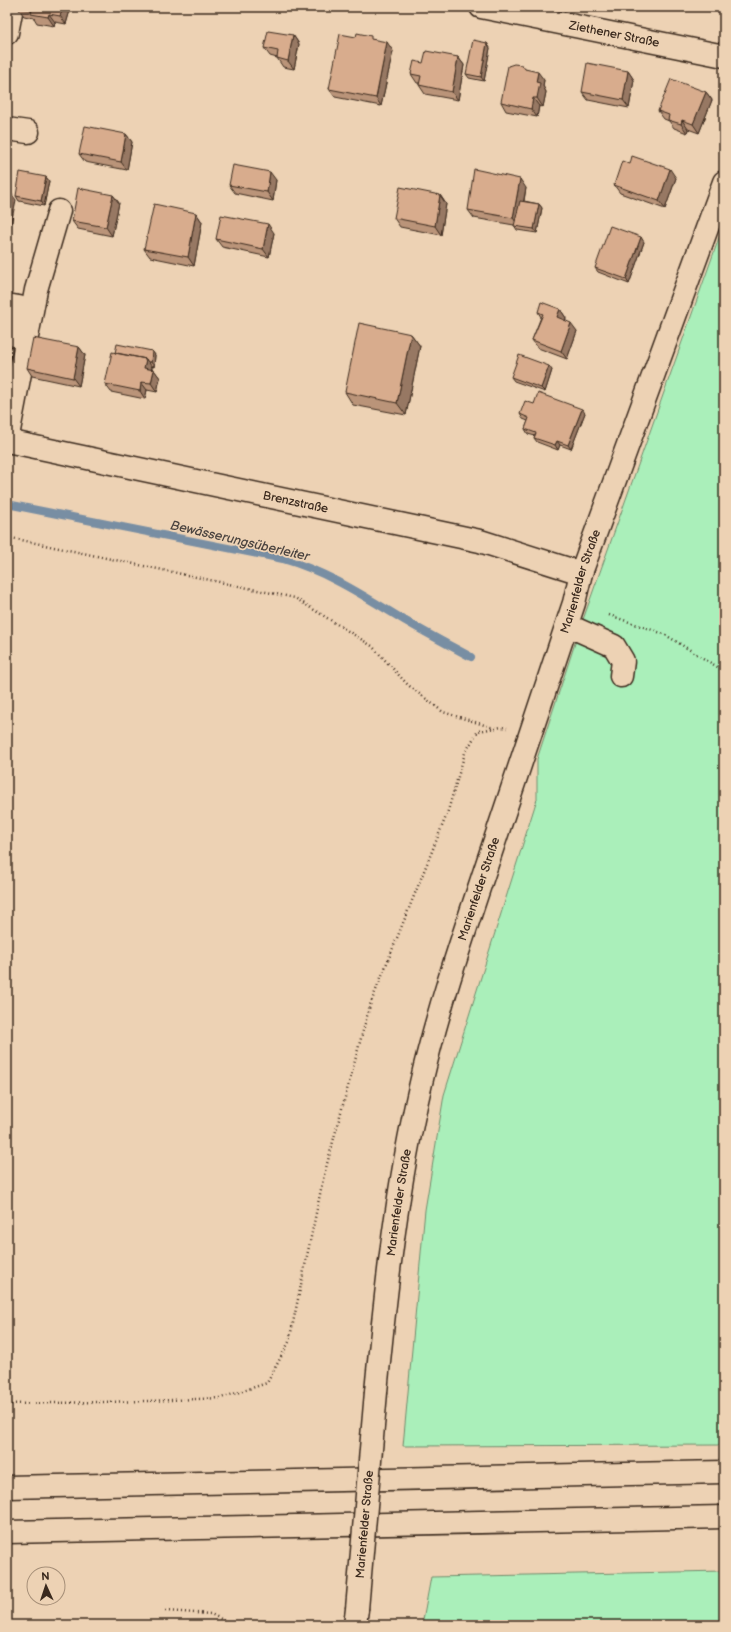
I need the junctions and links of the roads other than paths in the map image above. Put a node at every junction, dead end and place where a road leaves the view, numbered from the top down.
1 (12, 7) edge
2 (481, 7) edge
3 (7, 33) edge
4 (724, 56) edge
5 (724, 182) edge
6 (58, 211) dead end
7 (7, 305) edge
8 (7, 370) edge
9 (7, 441) edge
10 (581, 573) junction
11 (567, 625) junction
12 (621, 676) dead end
13 (724, 1472) edge
14 (7, 1487) edge
15 (724, 1517) edge
16 (7, 1532) edge
17 (356, 1617) edge

1 - 3 street
2 - 4 street, Ziethener Straße
5 - 10 street, Marienfelder Straße
6 - 9 street
7 - 8 street
9 - 10 street, Brenzstraße
10 - 11 street, Marienfelder Straße
11 - 12 street
11 - 17 street, Marienfelder Straße, bridge
13 - 14 street
15 - 16 street

